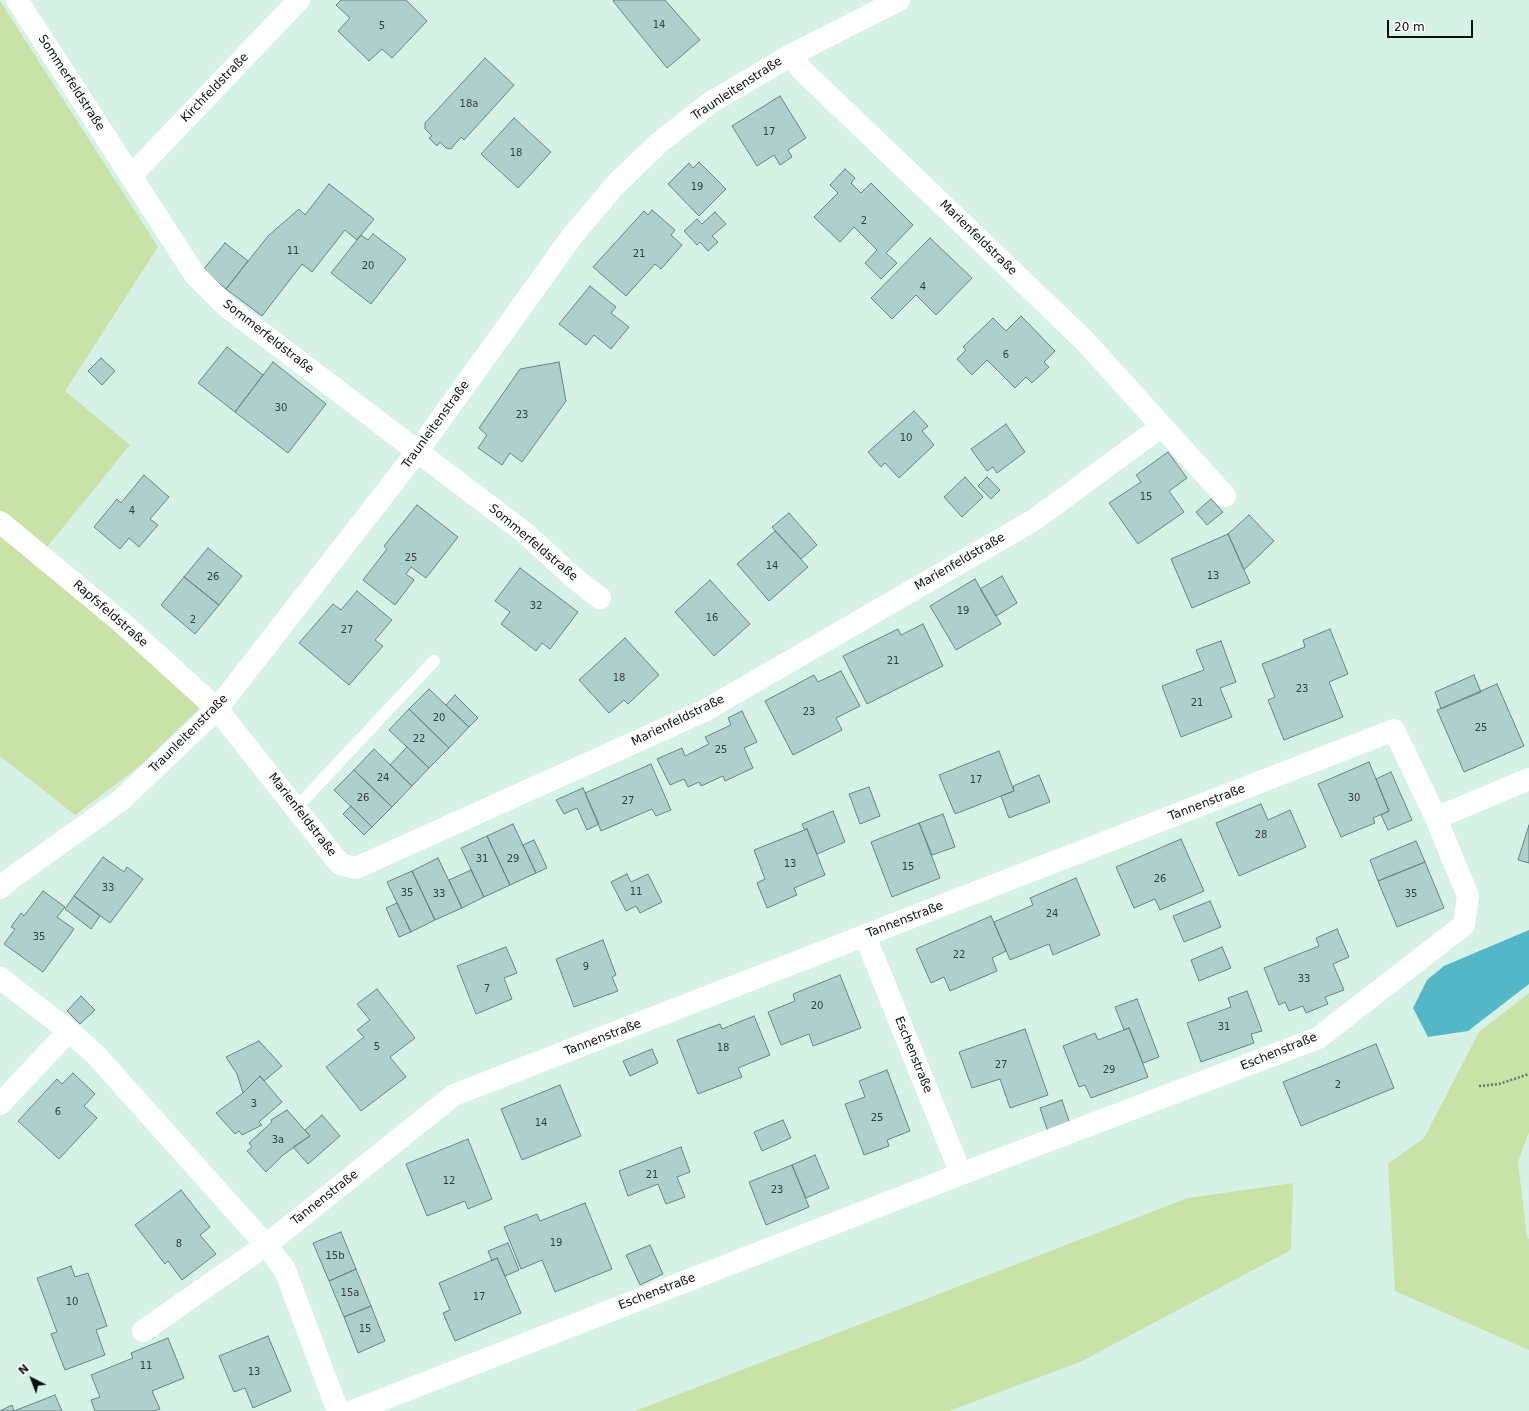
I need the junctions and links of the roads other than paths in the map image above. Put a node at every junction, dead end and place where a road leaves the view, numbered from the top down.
1 (17, 0) edge
2 (299, 0) edge
3 (899, 0) edge
4 (791, 55) junction
5 (131, 176) junction
6 (1162, 426) junction
7 (417, 452) junction
8 (1225, 496) dead end
9 (0, 522) edge
10 (600, 598) dead end
11 (434, 661) dead end
12 (217, 709) junction
13 (1529, 780) edge
14 (296, 808) junction
15 (1436, 818) junction
16 (0, 888) edge
17 (864, 936) junction
18 (0, 978) edge
19 (69, 1031) junction
20 (0, 1104) edge
21 (961, 1174) junction
22 (266, 1244) junction
23 (143, 1330) dead end
24 (338, 1411) edge
25 (353, 1411) edge

1 - 5 street, Sommerfeldstraße
2 - 5 street, Kirchfeldstraße
3 - 4 street, Traunleitenstraße
4 - 6 street, Marienfeldstraße
4 - 7 street, Traunleitenstraße
5 - 7 street, Sommerfeldstraße
6 - 8 street, Marienfeldstraße
6 - 14 street, Marienfeldstraße
7 - 10 street, Sommerfeldstraße
7 - 12 street, Traunleitenstraße
9 - 12 street, Rapfsfeldstraße
11 - 14 lane
12 - 14 street, Marienfeldstraße
12 - 16 street, Traunleitenstraße
13 - 15 street
15 - 17 street, Tannenstraße
15 - 21 street, Eschenstraße
17 - 21 street, Eschenstraße
17 - 22 street, Tannenstraße
18 - 19 street
19 - 20 street
19 - 22 street
21 - 25 street, Eschenstraße
22 - 23 street, Tannenstraße
22 - 24 street

